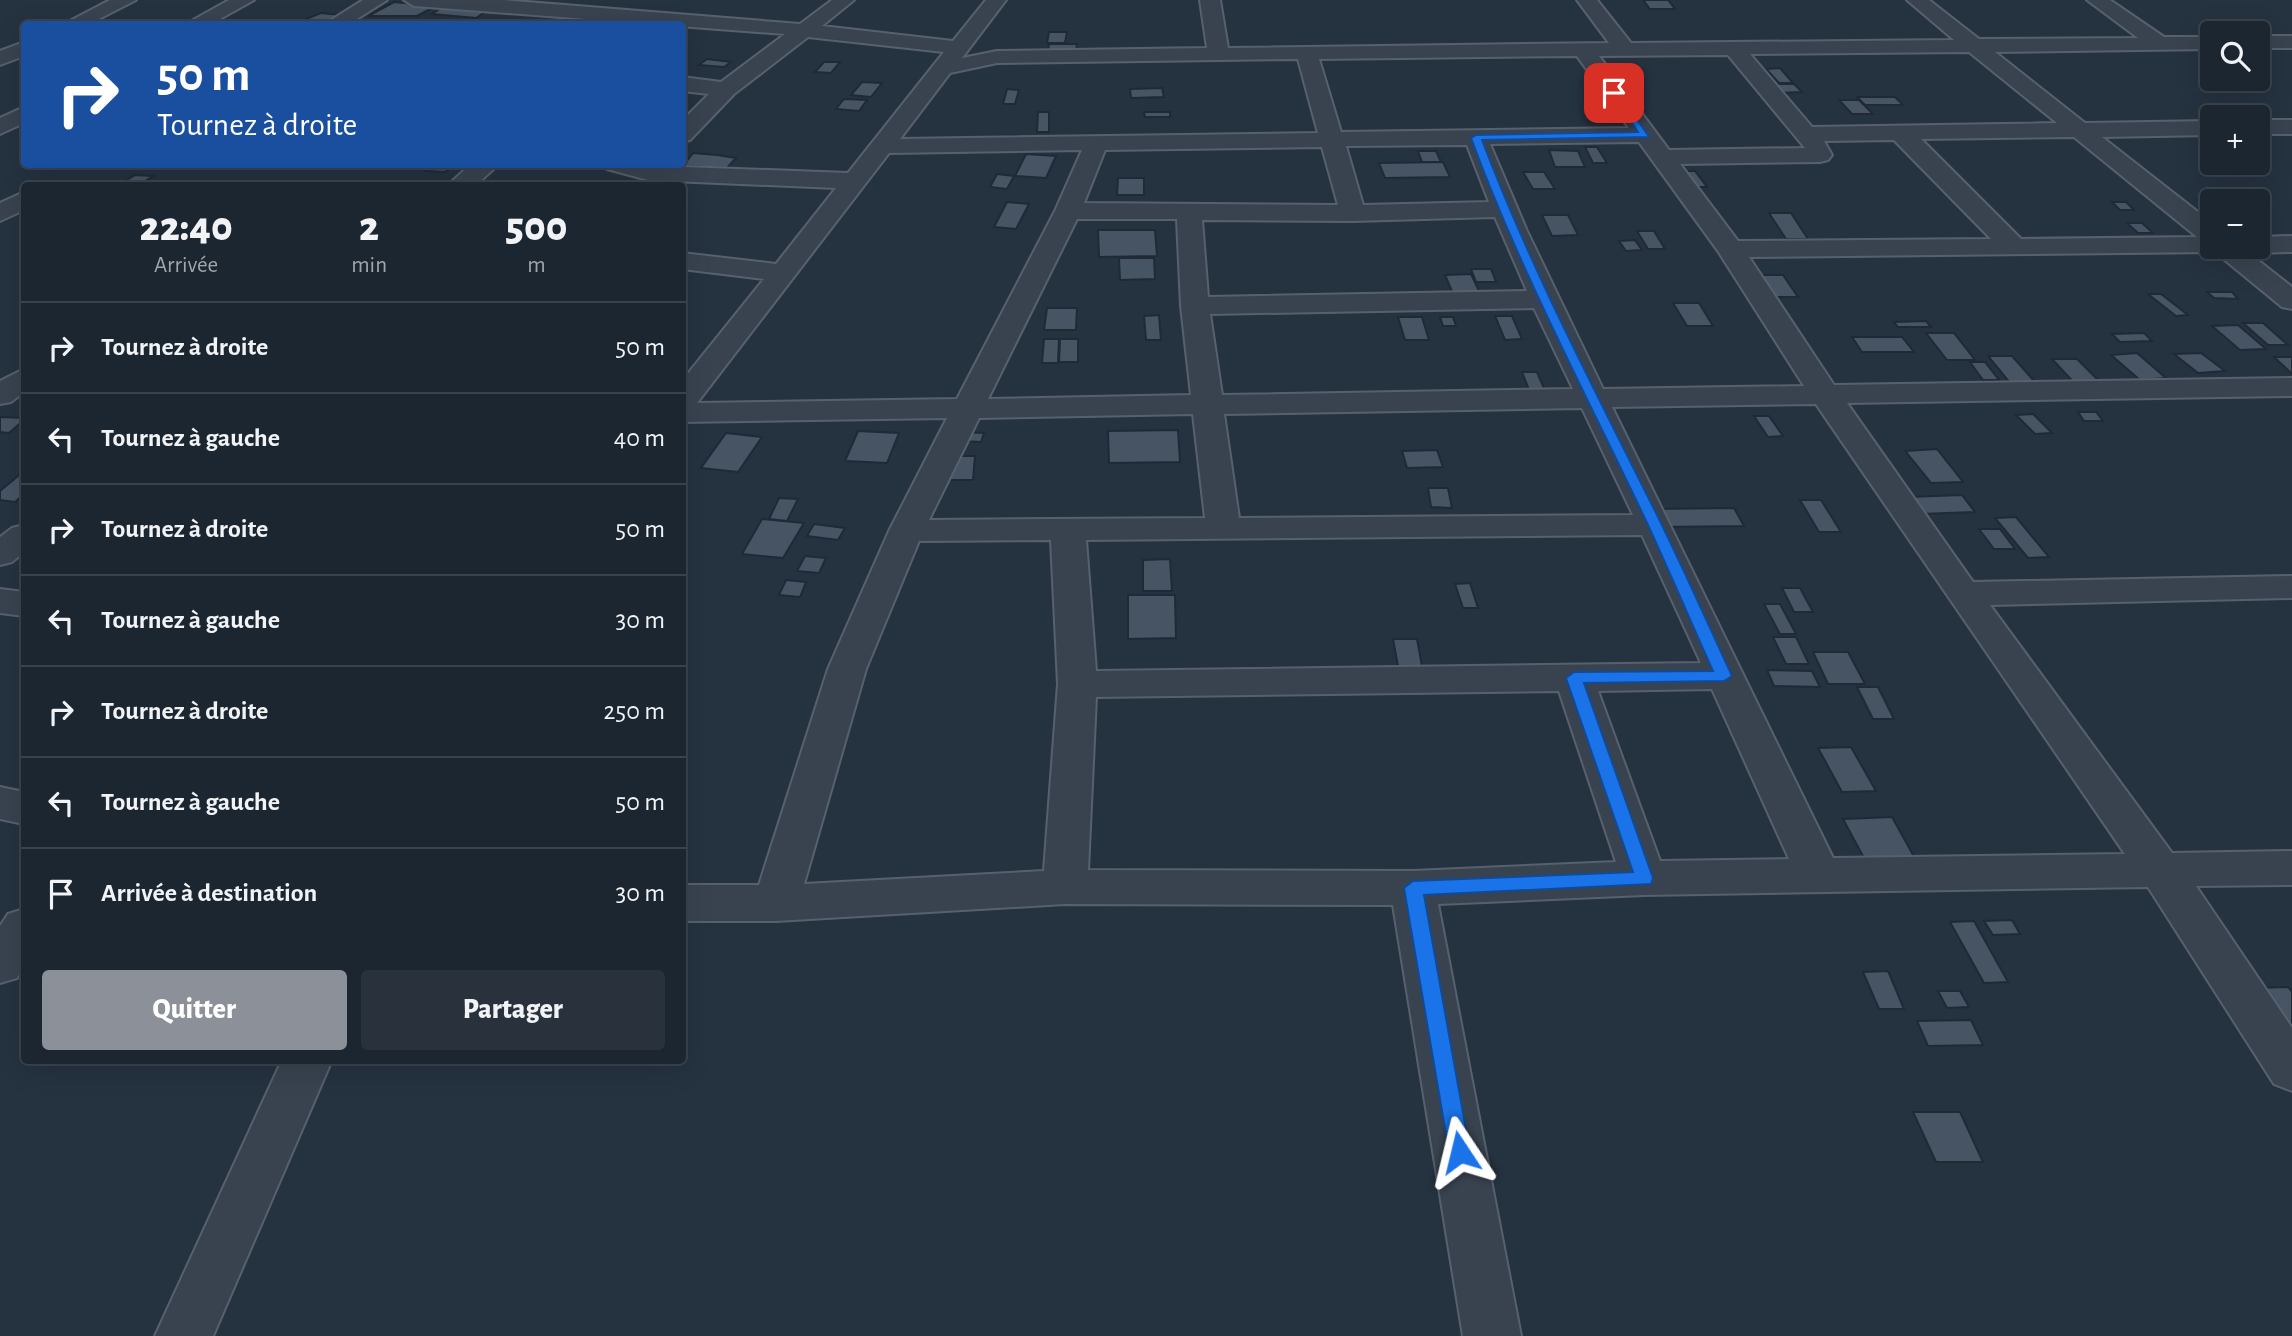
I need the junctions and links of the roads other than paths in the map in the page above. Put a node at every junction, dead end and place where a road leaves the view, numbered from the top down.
1 (126, 0) edge
2 (244, 0) edge
3 (377, 0) edge
4 (414, 0) edge
5 (844, 0) edge
6 (996, 0) edge
7 (1210, 0) edge
8 (1587, 0) edge
9 (1917, 0) edge
10 (2097, 0) edge
11 (514, 3) edge
12 (80, 21) edge
13 (201, 21) edge
14 (340, 21) edge
15 (486, 21) edge
16 (809, 28) junction
17 (2270, 42) edge
18 (2292, 42) edge
19 (2159, 43) junction
20 (2200, 43) edge
21 (1974, 46) junction
22 (1734, 49) junction
23 (21, 50) edge
24 (1625, 50) junction
25 (1584, 51) junction
26 (956, 52) junction
27 (1307, 54) junction
28 (1219, 55) junction
29 (998, 57) junction
30 (0, 61) edge
31 (21, 67) edge
32 (686, 84) edge
33 (726, 89) junction
34 (21, 116) edge
35 (0, 127) edge
36 (2270, 127) edge
37 (2292, 127) edge
38 (2200, 128) edge
39 (2081, 129) junction
40 (686, 131) edge
41 (1900, 132) junction
42 (1806, 134) junction
43 (1476, 138) junction
44 (1332, 140) junction
45 (1096, 144) junction
46 (883, 146) junction
47 (1654, 146) junction
48 (482, 168) edge
49 (652, 169) edge
50 (856, 181) junction
51 (463, 182) edge
52 (21, 190) edge
53 (1503, 209) junction
54 (1068, 211) junction
55 (1189, 212) junction
56 (0, 213) edge
57 (1353, 213) junction
58 (2200, 226) edge
59 (2292, 244) edge
60 (2200, 245) edge
61 (2270, 245) edge
62 (2015, 247) junction
63 (1730, 249) junction
64 (2240, 259) edge
65 (686, 261) edge
66 (784, 273) junction
67 (1544, 299) junction
68 (2292, 301) edge
69 (1195, 306) junction
70 (21, 369) edge
71 (0, 372) edge
72 (21, 380) edge
73 (2292, 387) edge
74 (1825, 394) junction
75 (0, 395) edge
76 (1592, 396) junction
77 (686, 397) edge
78 (1210, 404) junction
79 (965, 411) junction
80 (686, 414) edge
81 (1655, 525) junction
82 (1223, 527) junction
83 (1068, 528) junction
84 (906, 531) junction
85 (21, 537) edge
86 (0, 554) edge
87 (2292, 587) edge
88 (1963, 594) junction
89 (0, 601) edge
90 (21, 604) edge
91 (1724, 676) junction
92 (1574, 678) junction
93 (1077, 684) junction
94 (0, 803) edge
95 (21, 807) edge
96 (2292, 868) edge
97 (2162, 872) junction
98 (1820, 877) junction
99 (1644, 878) junction
100 (1065, 887) junction
101 (1413, 888) junction
102 (686, 903) edge
103 (776, 903) junction
104 (21, 932) edge
105 (0, 964) edge
106 (305, 1064) edge
107 (2292, 1069) edge
108 (184, 1336) edge
109 (1492, 1336) edge

1 - 12 street
2 - 13 street
3 - 14 street
4 - 11 street
5 - 16 street
6 - 26 street
7 - 28 street
8 - 24 street
9 - 21 street
10 - 19 street
11 - 15 street
11 - 16 street
16 - 26 street
16 - 33 street
17 - 18 street
19 - 20 street
19 - 21 street
21 - 22 street
21 - 39 street
22 - 24 street
22 - 42 street
23 - 30 street
24 - 25 street
25 - 27 street
25 - 47 street
26 - 29 street
26 - 29 street
26 - 46 street
27 - 28 street
27 - 44 street
28 - 29 street
30 - 31 street
32 - 33 street
33 - 40 street
34 - 35 street
36 - 37 street
38 - 39 street
39 - 41 street
39 - 58 street
41 - 42 street
41 - 62 street
42 - 47 street
43 - 44 street
43 - 47 street
43 - 53 street
44 - 45 street
44 - 57 street
45 - 46 street
45 - 54 street
46 - 50 street
47 - 63 street
48 - 51 street
49 - 50 street
50 - 66 street
52 - 56 street
53 - 57 street
53 - 67 street
54 - 55 street
54 - 79 street
55 - 57 street
55 - 69 street
59 - 61 street
60 - 62 street
62 - 63 street
63 - 74 street
64 - 68 street
65 - 66 street
66 - 77 street
67 - 69 street
67 - 76 street
69 - 78 street
70 - 71 street
72 - 75 street
73 - 74 street
74 - 76 street
74 - 88 street
76 - 78 street
76 - 81 street
78 - 79 street
78 - 82 street
79 - 80 street
79 - 84 street
81 - 82 street
81 - 91 street
82 - 83 street
83 - 84 street
83 - 93 street
84 - 103 street
85 - 86 street
87 - 88 street
88 - 97 street
89 - 90 street
91 - 92 street
91 - 98 street
92 - 93 street
92 - 99 street
93 - 100 street
94 - 95 street
96 - 97 street
97 - 98 street
97 - 107 street
98 - 99 street
99 - 101 street
100 - 101 street
100 - 103 street
101 - 109 street
102 - 103 street
104 - 105 street
106 - 108 street

